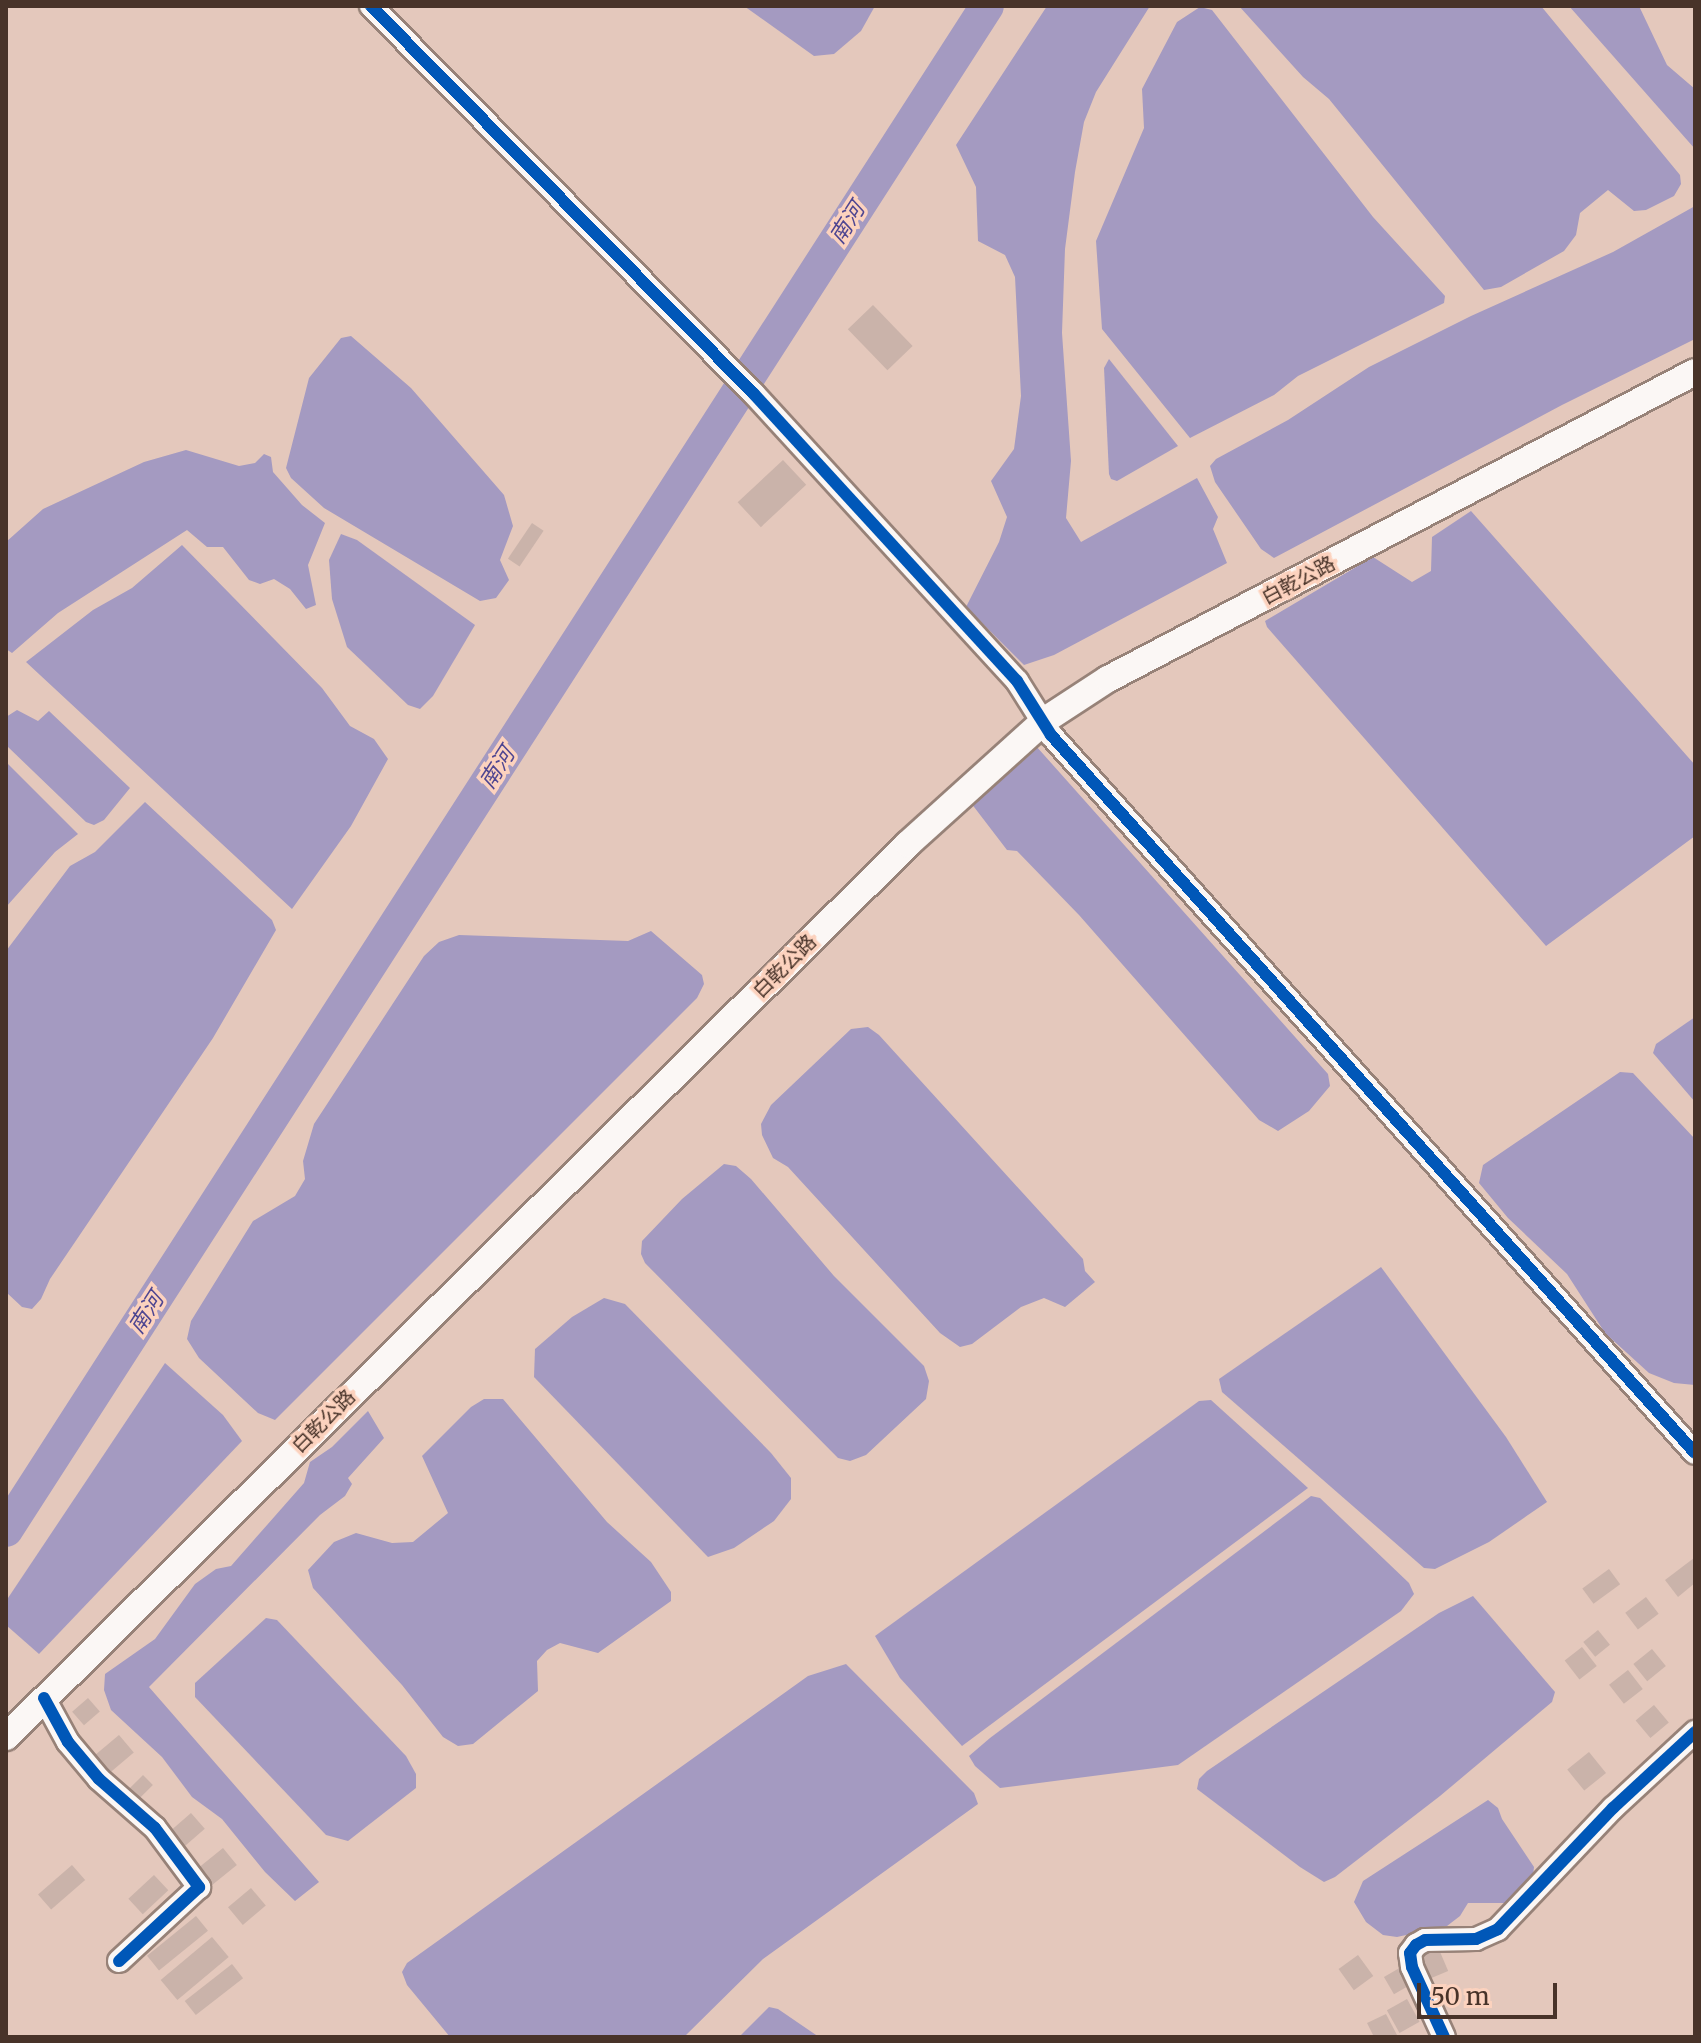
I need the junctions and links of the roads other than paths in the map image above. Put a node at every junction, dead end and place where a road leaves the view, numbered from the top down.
1 (371, 6) edge
2 (1695, 372) edge
3 (1045, 720) junction
4 (1695, 1453) edge
5 (44, 1698) junction
6 (1695, 1732) edge
7 (6, 1737) edge
8 (119, 1961) dead end
9 (1444, 2037) edge

1 - 3 street
2 - 3 main road, 白乾公路
3 - 4 street
3 - 5 main road, 白乾公路
5 - 7 main road, 白乾公路
5 - 8 street
6 - 9 street

